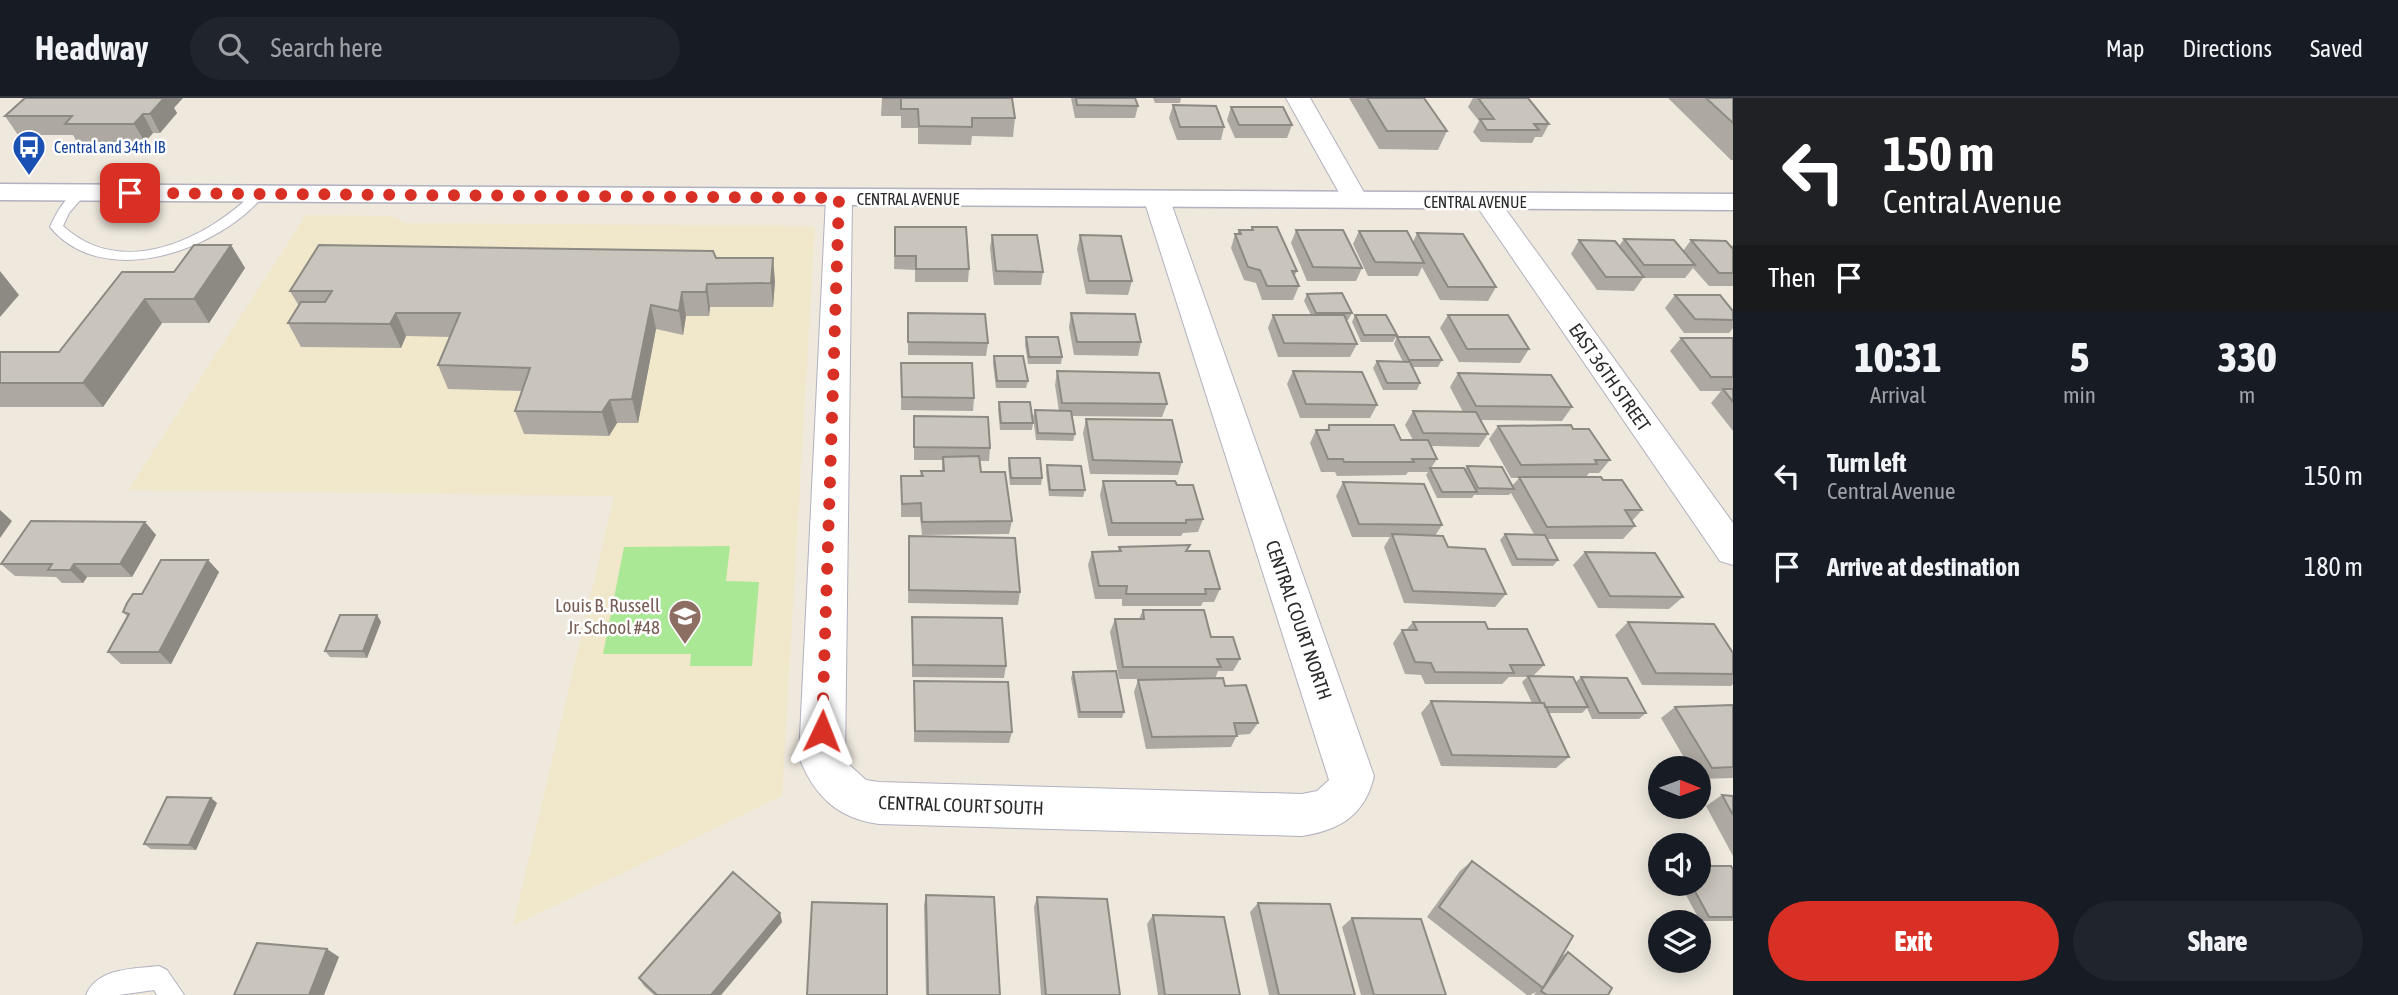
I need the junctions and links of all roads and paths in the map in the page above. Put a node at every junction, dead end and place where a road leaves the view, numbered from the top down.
1 (1298, 98) edge
2 (0, 192) edge
3 (81, 192) junction
4 (259, 194) junction
5 (839, 198) junction
6 (1157, 200) junction
7 (1356, 201) junction
8 (1487, 202) junction
9 (1733, 202) edge
10 (1733, 551) edge
11 (1093, 810) joint
12 (98, 995) edge
13 (173, 995) edge

1 - 7 street
2 - 3 main road, CENTRAL AVENUE
3 - 4 main road, CENTRAL AVENUE
3 - 4 lane
4 - 5 main road, CENTRAL AVENUE
5 - 6 main road, CENTRAL AVENUE
5 - 11 street, CENTRAL COURT SOUTH
6 - 7 main road, CENTRAL AVENUE
6 - 11 street, CENTRAL COURT NORTH
7 - 8 main road, CENTRAL AVENUE
8 - 9 main road, CENTRAL AVENUE
8 - 10 street, EAST 36TH STREET
12 - 13 lane

